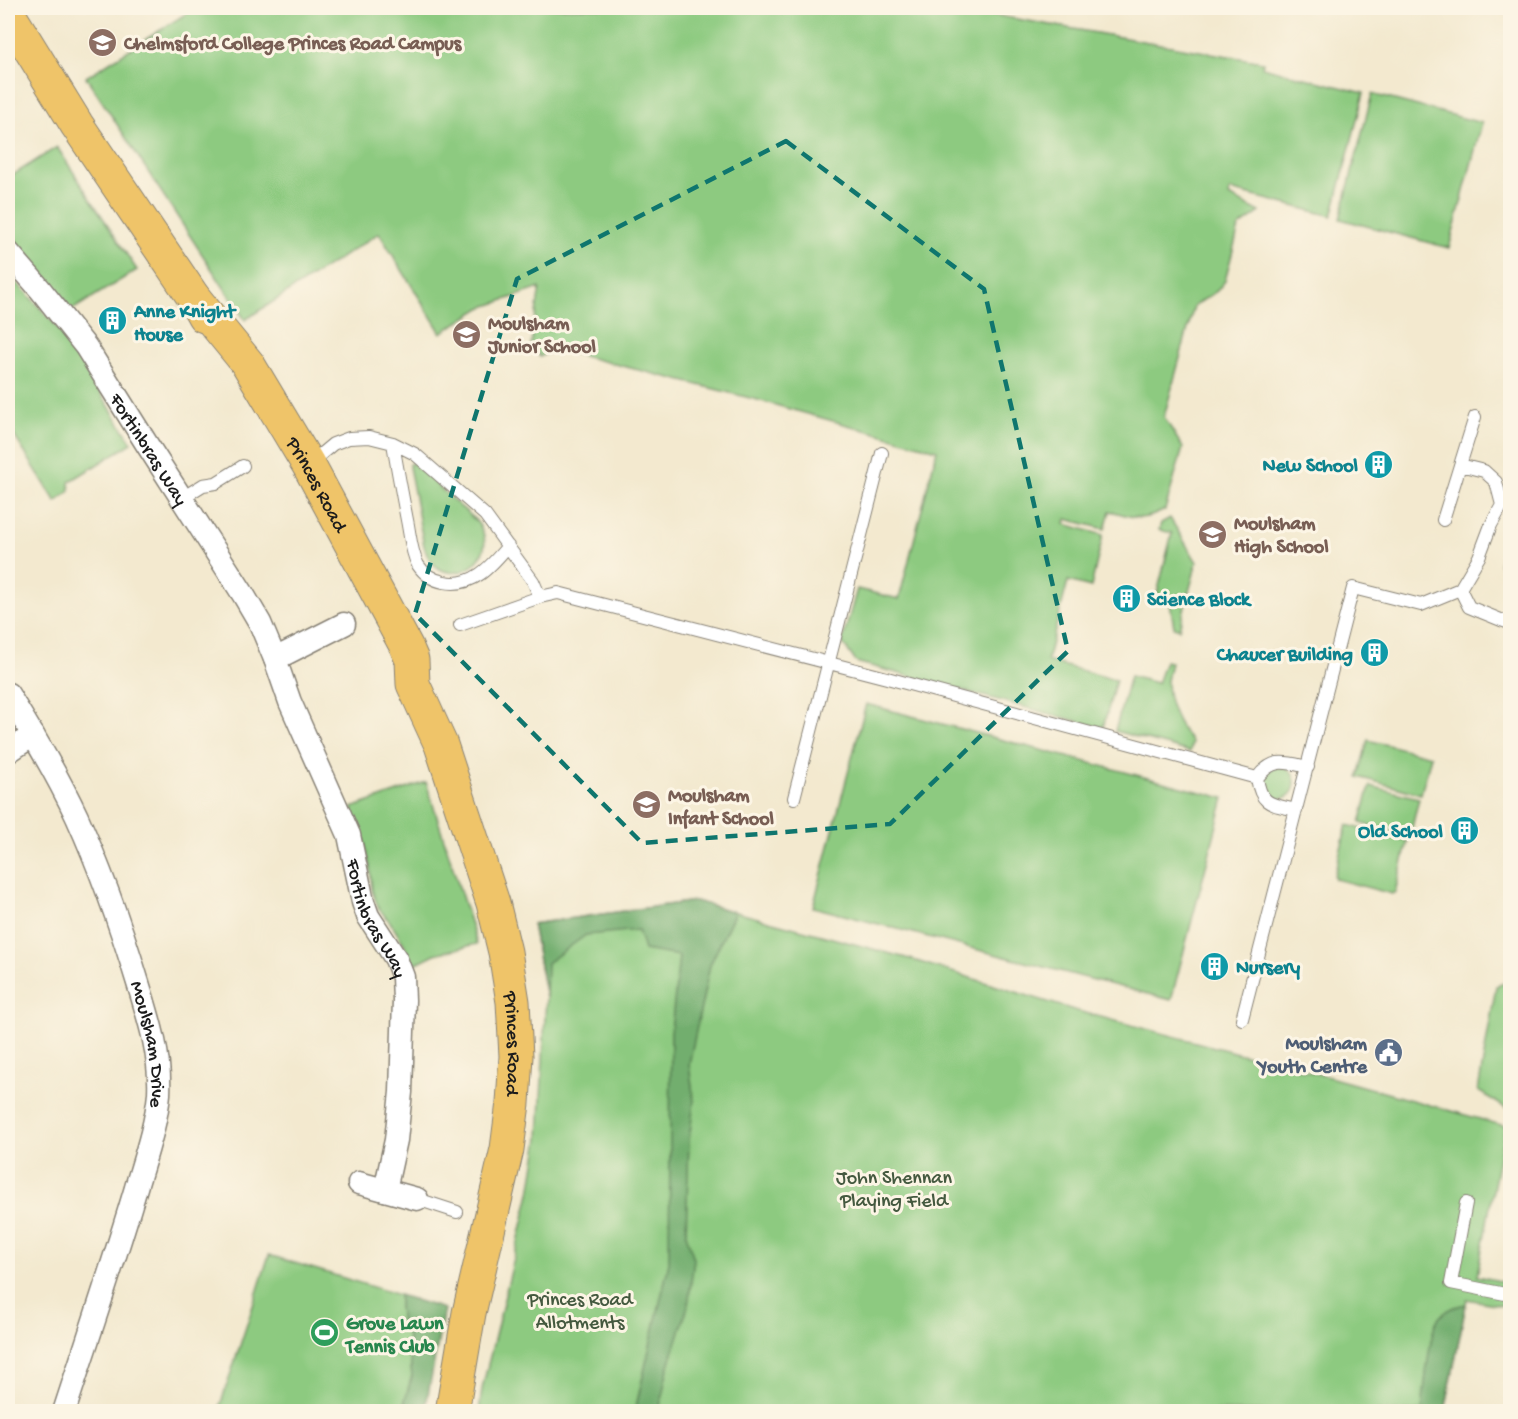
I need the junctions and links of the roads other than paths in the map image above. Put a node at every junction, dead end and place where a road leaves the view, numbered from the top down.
1 (8, 13) edge
2 (8, 252) edge
3 (194, 298) junction
4 (1475, 417) dead end
5 (393, 443) junction
6 (882, 453) dead end
7 (308, 464) junction
8 (1460, 465) junction
9 (243, 466) dead end
10 (182, 498) junction
11 (1506, 503) edge
12 (1443, 520) dead end
13 (508, 546) junction
14 (1460, 589) junction
15 (540, 597) junction
16 (1510, 623) edge
17 (344, 624) dead end
18 (460, 625) dead end
19 (275, 659) junction
20 (828, 663) junction
21 (413, 684) junction
22 (8, 694) edge
23 (33, 735) junction
24 (8, 752) edge
25 (1308, 767) junction
26 (1257, 778) junction
27 (794, 798) dead end
28 (1296, 810) junction
29 (1242, 1019) dead end
30 (359, 1183) dead end
31 (385, 1190) junction
32 (417, 1199) joint
33 (1466, 1203) dead end
34 (457, 1212) dead end
35 (1510, 1295) edge
36 (64, 1412) edge
37 (452, 1412) edge

1 - 3 main road, Princes Road
2 - 10 street, Fortinbras Way
3 - 7 main road, Princes Road
3 - 21 main road, Princes Road
4 - 8 lane
5 - 7 lane
5 - 13 lane
5 - 13 lane
6 - 20 lane
7 - 21 main road, Princes Road
8 - 11 lane
8 - 12 lane
9 - 10 lane
10 - 19 street, Fortinbras Way
11 - 14 lane
13 - 15 lane
14 - 16 lane
14 - 25 lane
15 - 18 lane
15 - 20 lane
17 - 19 street
19 - 31 street, Fortinbras Way
20 - 26 lane
20 - 27 lane
21 - 37 main road, Princes Road
22 - 23 street, Moulsham Drive
23 - 24 street
23 - 36 street, Moulsham Drive
25 - 26 lane
25 - 28 lane
26 - 28 lane
28 - 29 lane
30 - 31 street
31 - 32 street
32 - 34 lane
33 - 35 lane

